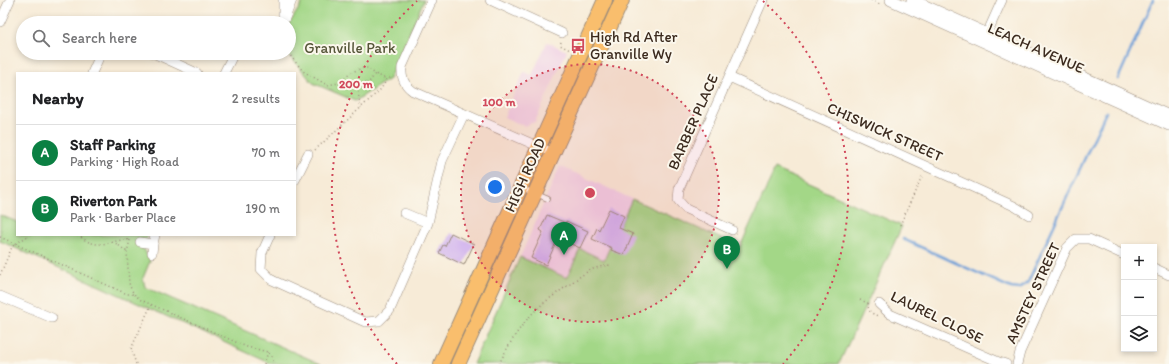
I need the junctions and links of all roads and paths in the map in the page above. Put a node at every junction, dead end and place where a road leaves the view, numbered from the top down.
1 (10, 0) edge
2 (283, 0) edge
3 (292, 0) edge
4 (432, 0) edge
5 (490, 0) edge
6 (605, 0) edge
7 (622, 0) edge
8 (762, 0) edge
9 (891, 0) edge
10 (912, 0) edge
11 (1002, 0) edge
12 (283, 16) edge
13 (286, 16) edge
14 (0, 22) edge
15 (562, 33) joint
16 (985, 37) junction
17 (571, 51) dead end
18 (98, 60) edge
19 (168, 60) edge
20 (230, 60) edge
21 (294, 60) edge
22 (92, 72) edge
23 (195, 72) edge
24 (224, 72) edge
25 (375, 74) junction
26 (729, 77) junction
27 (387, 79) junction
28 (402, 79) junction
29 (340, 84) junction
30 (357, 88) junction
31 (361, 108) junction
32 (464, 114) junction
33 (1169, 116) edge
34 (1169, 125) edge
35 (539, 147) junction
36 (553, 153) junction
37 (308, 154) joint
38 (926, 166) junction
39 (296, 178) edge
40 (521, 187) junction
41 (542, 196) junction
42 (404, 213) dead end
43 (1029, 214) dead end
44 (428, 223) junction
45 (900, 225) dead end
46 (732, 230) dead end
47 (28, 236) edge
48 (80, 236) edge
49 (155, 236) edge
50 (270, 236) edge
51 (0, 237) edge
52 (111, 242) junction
53 (140, 242) dead end
54 (15, 244) junction
55 (127, 252) junction
56 (1121, 254) edge
57 (611, 264) dead end
58 (1157, 269) edge
59 (0, 275) edge
60 (1169, 275) edge
61 (134, 294) junction
62 (0, 296) edge
63 (860, 300) dead end
64 (879, 304) joint
65 (151, 305) junction
66 (52, 318) dead end
67 (268, 352) junction
68 (136, 364) edge
69 (264, 364) edge
70 (274, 364) edge
71 (441, 364) edge
72 (458, 364) edge
73 (499, 364) edge
74 (1006, 364) edge
75 (1017, 364) edge

1 - 14 street
2 - 12 street
3 - 13 street
4 - 28 street
5 - 15 street
6 - 35 main road, HIGH ROAD
7 - 36 main road, HIGH ROAD
8 - 26 street, BARBER PLACE
9 - 16 street, LEACH AVENUE
10 - 16 street, LEACH AVENUE
11 - 16 street
15 - 17 path
16 - 33 street, LEACH AVENUE
16 - 34 street, LEACH AVENUE
18 - 22 street
19 - 23 street
20 - 24 street
21 - 29 path
25 - 27 path
25 - 29 path
25 - 30 path
26 - 38 street, CHISWICK STREET
26 - 46 street, BARBER PLACE
27 - 28 path
27 - 31 path
28 - 32 street
29 - 30 path
30 - 31 path
31 - 37 path
32 - 35 street
32 - 44 street
35 - 36 street
35 - 40 main road, HIGH ROAD
36 - 41 main road, HIGH ROAD
37 - 39 street
38 - 43 street, CHISWICK STREET
38 - 45 path
40 - 41 lane
40 - 71 main road, HIGH ROAD
41 - 72 main road, HIGH ROAD
42 - 44 street
44 - 50 street
47 - 54 path
48 - 52 path
49 - 53 street
51 - 54 path
52 - 55 path
52 - 55 path
54 - 59 path
54 - 61 path
55 - 61 path
56 - 75 street, AMSTEY STREET
57 - 73 path
58 - 60 street
61 - 65 path
62 - 66 street
63 - 64 path
64 - 74 street, LAUREL CLOSE
65 - 67 path
65 - 68 path
67 - 69 path
67 - 70 path

